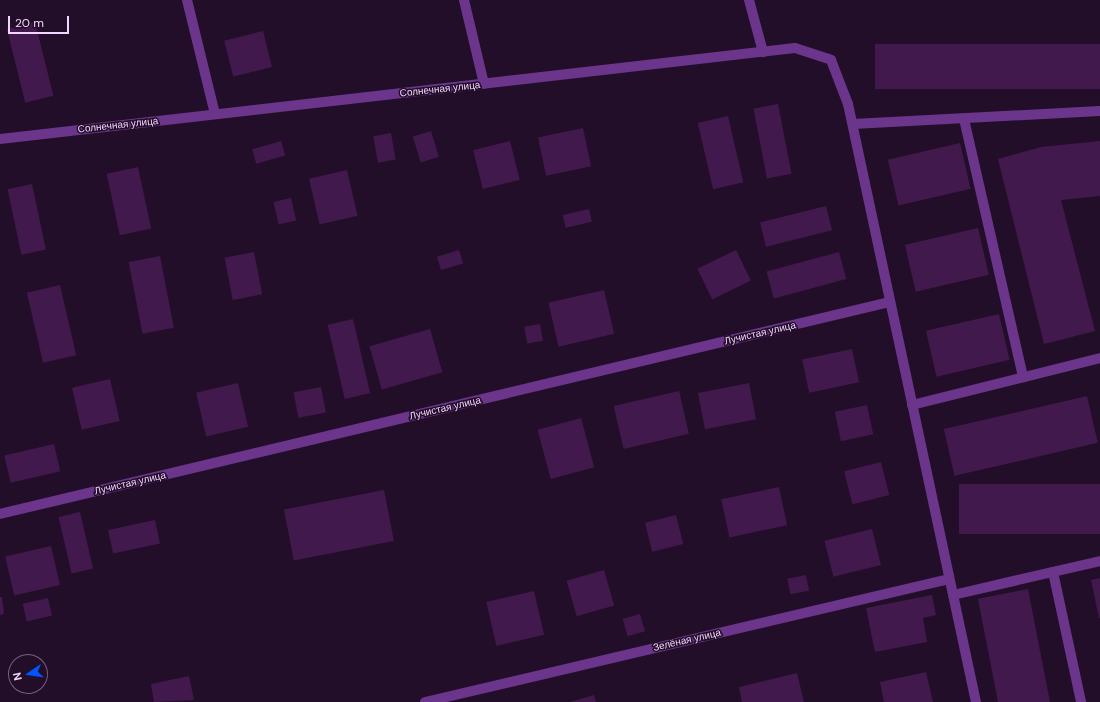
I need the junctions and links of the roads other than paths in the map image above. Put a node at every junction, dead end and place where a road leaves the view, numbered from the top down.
1 (187, 0) edge
2 (464, 0) edge
3 (749, 0) edge
4 (763, 52) junction
5 (484, 84) junction
6 (1100, 111) edge
7 (215, 114) junction
8 (964, 118) junction
9 (853, 124) junction
10 (0, 139) edge
11 (890, 302) junction
12 (1100, 358) edge
13 (1023, 377) junction
14 (912, 405) junction
15 (0, 514) edge
16 (1100, 561) edge
17 (1053, 572) junction
18 (949, 579) junction
19 (953, 595) junction
20 (425, 702) edge
21 (976, 702) edge
22 (1081, 702) edge

1 - 7 street
2 - 5 street
3 - 4 street
4 - 5 street, Солнечная улица
4 - 9 street, Солнечная улица
5 - 7 street, Солнечная улица
6 - 8 street
7 - 10 street, Солнечная улица
8 - 9 street
8 - 13 street
9 - 11 street
11 - 14 street
11 - 15 street, Лучистая улица
12 - 13 street
13 - 14 street
14 - 18 street
16 - 17 street
17 - 19 street
17 - 22 street
18 - 19 street
18 - 20 street, Зелёная улица
19 - 21 street

